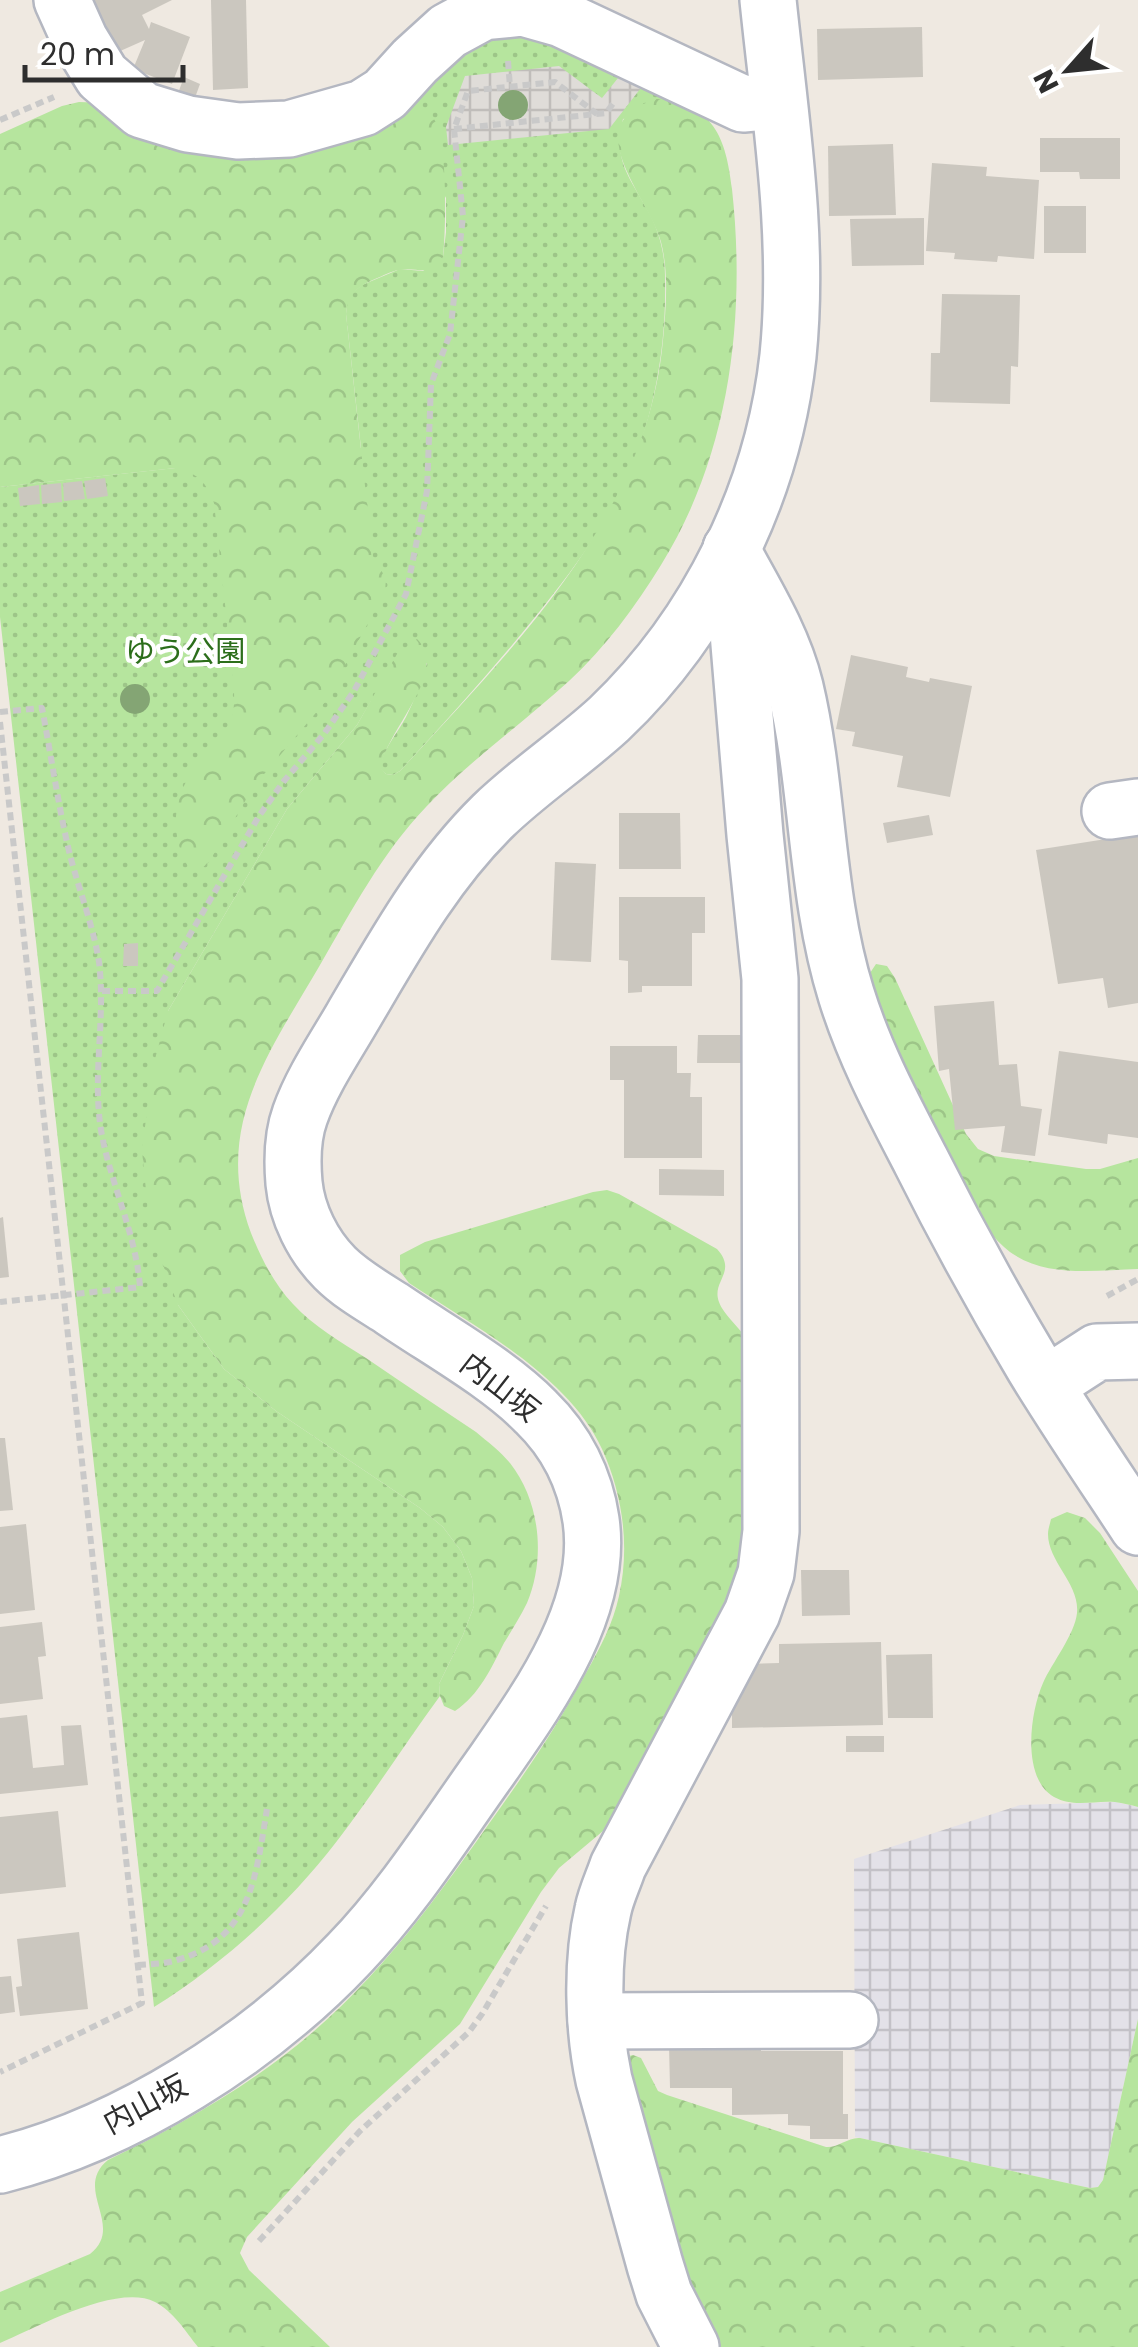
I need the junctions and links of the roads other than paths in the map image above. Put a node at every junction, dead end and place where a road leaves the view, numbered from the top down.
1 (62, 0) edge
2 (768, 0) edge
3 (778, 101) junction
4 (731, 549) junction
5 (1138, 1351) edge
6 (1046, 1385) junction
7 (1138, 1526) edge
8 (850, 2020) dead end
9 (596, 2021) junction
10 (0, 2165) edge
11 (691, 2347) edge

1 - 3 street
2 - 3 street, 内山坂
3 - 4 street, 内山坂
4 - 6 street
4 - 9 street
4 - 10 street, 内山坂
5 - 6 street
6 - 7 street
8 - 9 street
9 - 11 street

